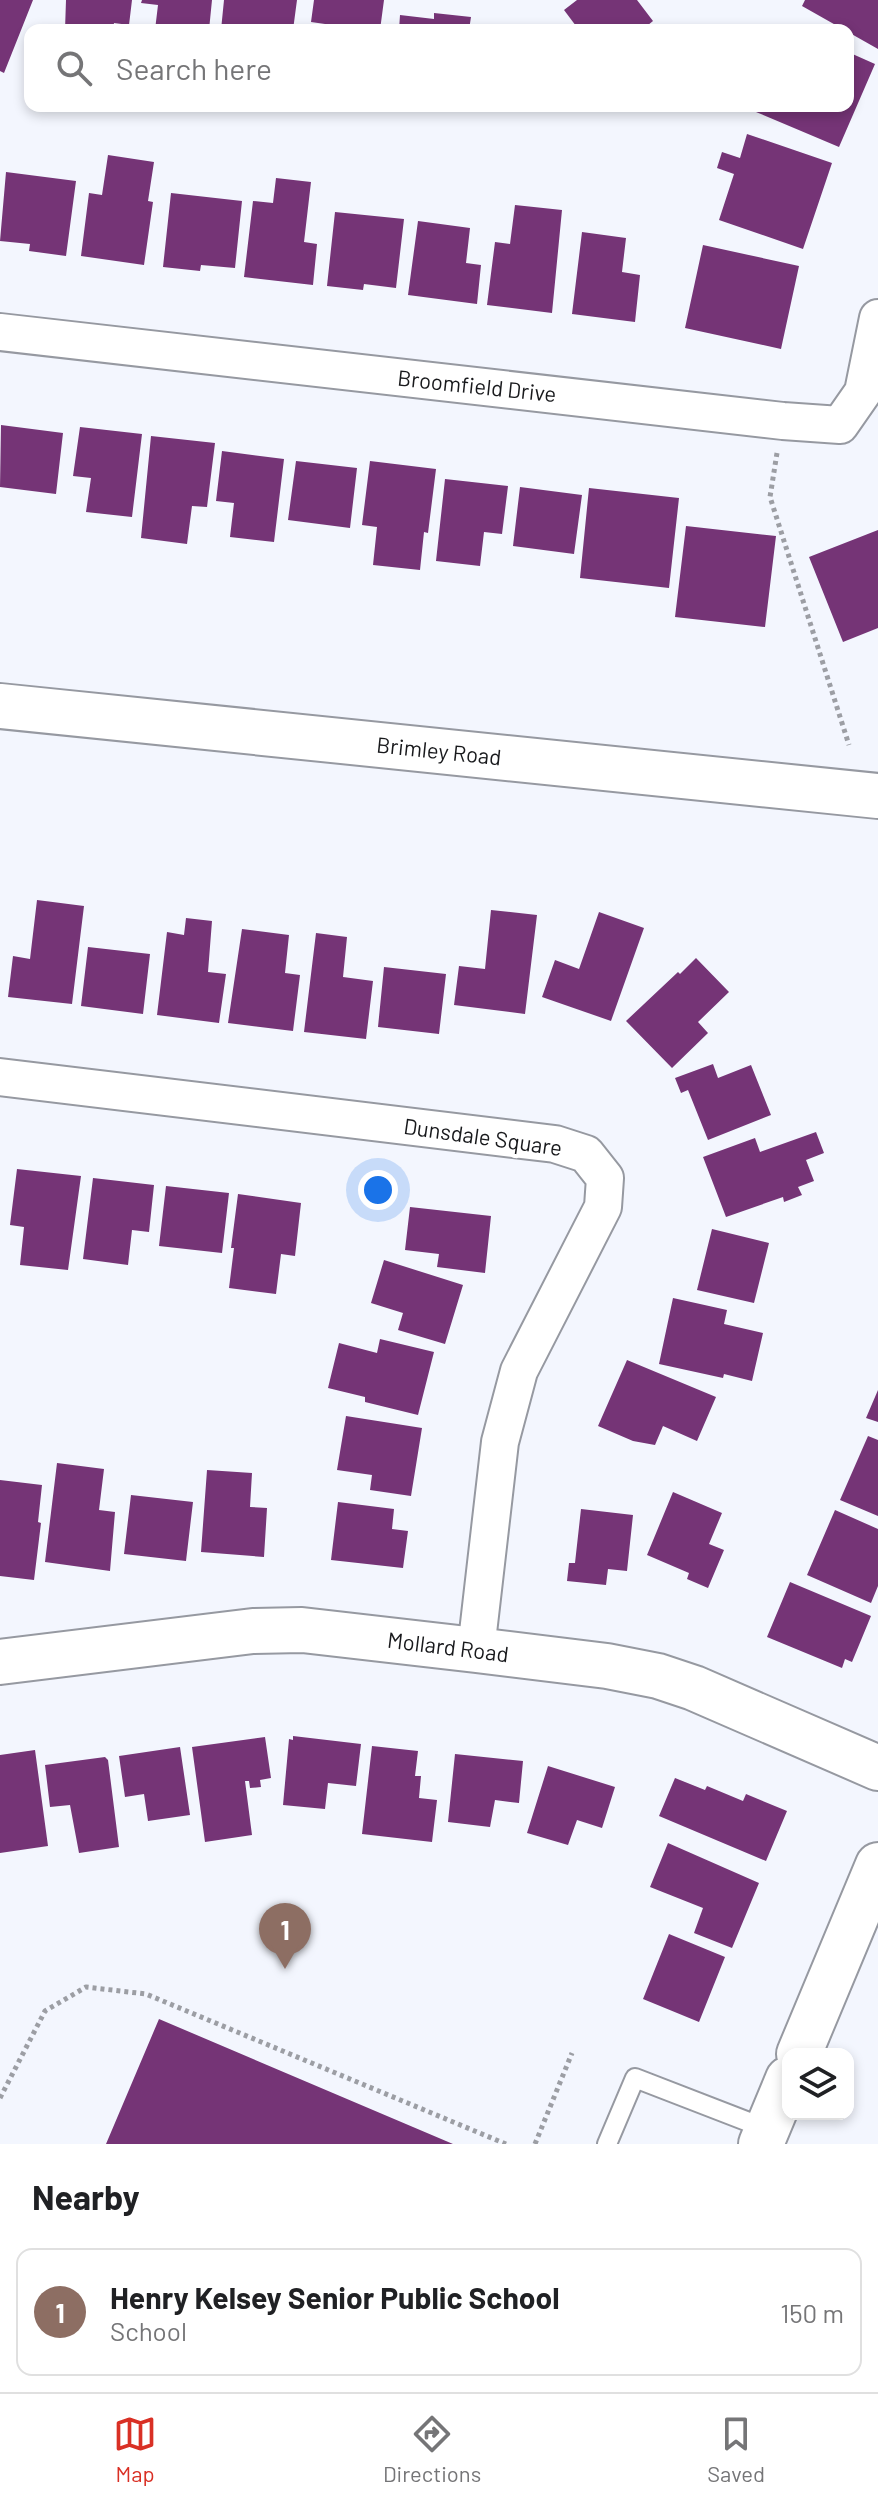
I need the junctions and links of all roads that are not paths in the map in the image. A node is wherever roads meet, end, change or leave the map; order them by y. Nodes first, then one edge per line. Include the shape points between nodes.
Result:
1 (878, 318) edge
2 (0, 332) edge
3 (0, 706) edge
4 (878, 796) edge
5 (0, 1077) edge
6 (476, 1650) junction
7 (0, 1662) edge
8 (878, 1768) edge
9 (878, 1865) edge
10 (802, 2048) edge
11 (782, 2094) edge
12 (764, 2137) edge
13 (607, 2144) edge

1 - 2 street, Broomfield Drive via 863,392 840,425
3 - 4 street, Brimley Road
5 - 6 street, Dunsdale Square via 555,1144 586,1154 605,1178 603,1207 519,1371 500,1442
6 - 7 street, Mollard Road via 302,1630 253,1631
6 - 8 street, Mollard Road via 658,1676
9 - 10 street
11 - 12 street
12 - 13 lane via 635,2078

